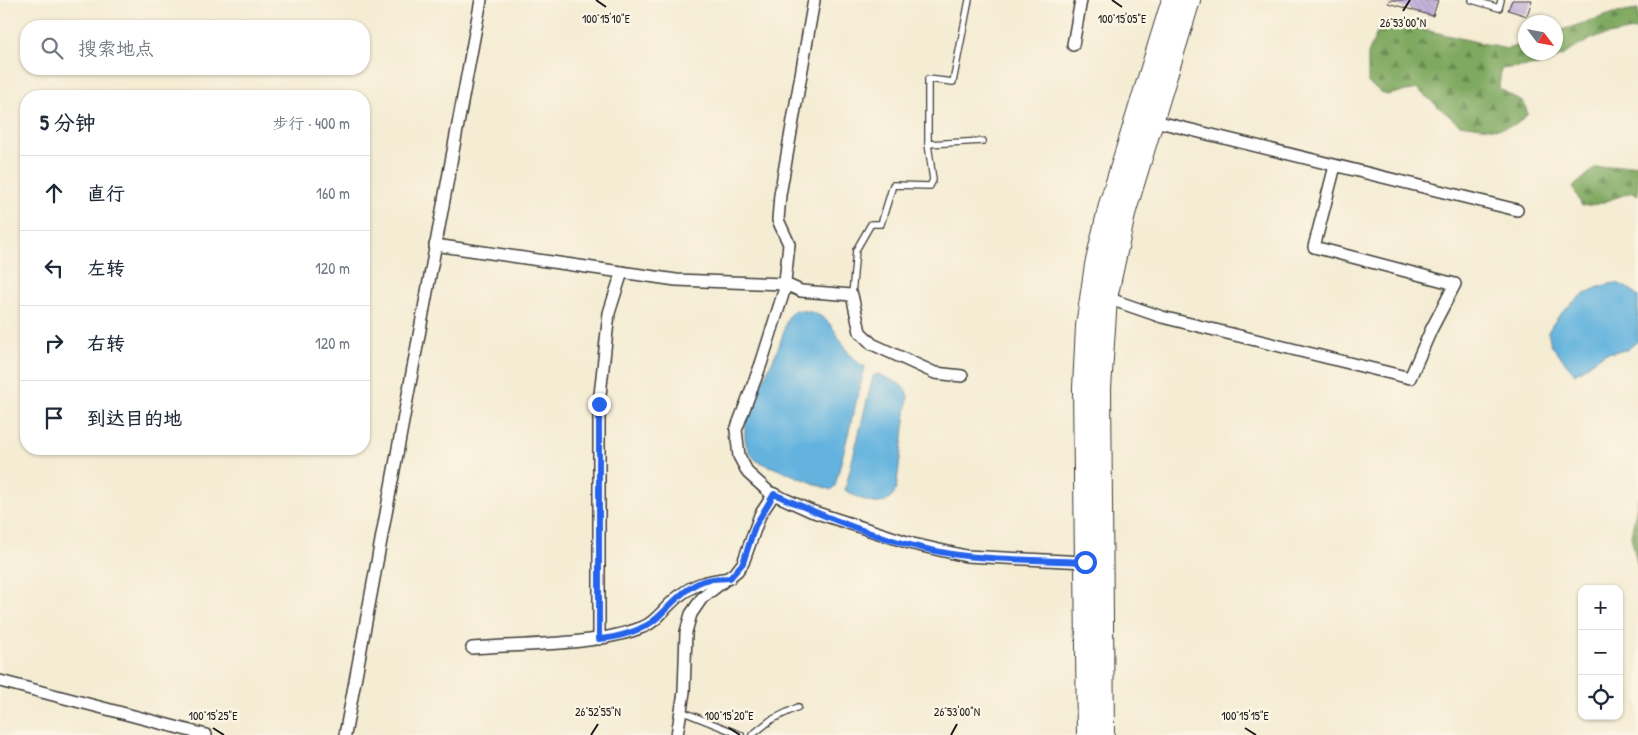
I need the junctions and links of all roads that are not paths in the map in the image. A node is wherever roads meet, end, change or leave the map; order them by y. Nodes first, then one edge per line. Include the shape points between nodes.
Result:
1 (481, 0) edge
2 (814, 0) edge
3 (969, 0) edge
4 (1081, 0) edge
5 (1172, 0) edge
6 (1190, 0) edge
7 (1472, 0) edge
8 (1501, 0) edge
9 (1073, 45) dead end
10 (1155, 121) junction
11 (983, 141) dead end
12 (928, 144) junction
13 (1335, 166) junction
14 (1517, 210) dead end
15 (435, 244) junction
16 (622, 272) junction
17 (785, 284) junction
18 (852, 295) junction
19 (1108, 298) junction
20 (962, 376) dead end
21 (774, 494) junction
22 (1085, 562) junction
23 (730, 578) junction
24 (599, 639) junction
25 (472, 648) dead end
26 (0, 681) edge
27 (798, 707) dead end
28 (681, 711) junction
29 (206, 735) edge
30 (345, 735) edge
31 (677, 735) edge
32 (741, 735) edge
33 (752, 735) edge
34 (1087, 735) edge
35 (1104, 735) edge

1 - 15 street
2 - 17 street via 780,195 778,220 789,244
3 - 12 lane via 953,82 928,79
4 - 9 street
5 - 22 highway via 1109,205 1090,295 1083,388
6 - 10 highway
7 - 8 lane via 1499,8
10 - 13 street
10 - 19 highway via 1126,210
11 - 12 lane
12 - 18 lane via 933,180 930,186 893,186 881,224 871,224 856,250
13 - 14 street
13 - 19 street via 1314,247 1455,284 1410,378 1171,319
15 - 16 street
15 - 30 street
16 - 17 street via 676,280
16 - 24 street via 608,313 599,404
17 - 18 street via 801,291
17 - 21 street via 761,364 738,422 736,438 739,456 748,473
18 - 20 street via 860,332 872,344 935,373
19 - 35 highway via 1101,388
21 - 22 street via 844,524 966,556
21 - 23 street via 758,521 743,563
22 - 34 highway
23 - 24 street via 694,585 650,624
23 - 28 street via 702,598 687,623
24 - 25 street
26 - 29 street
27 - 33 lane via 771,720
28 - 31 street
28 - 32 lane

